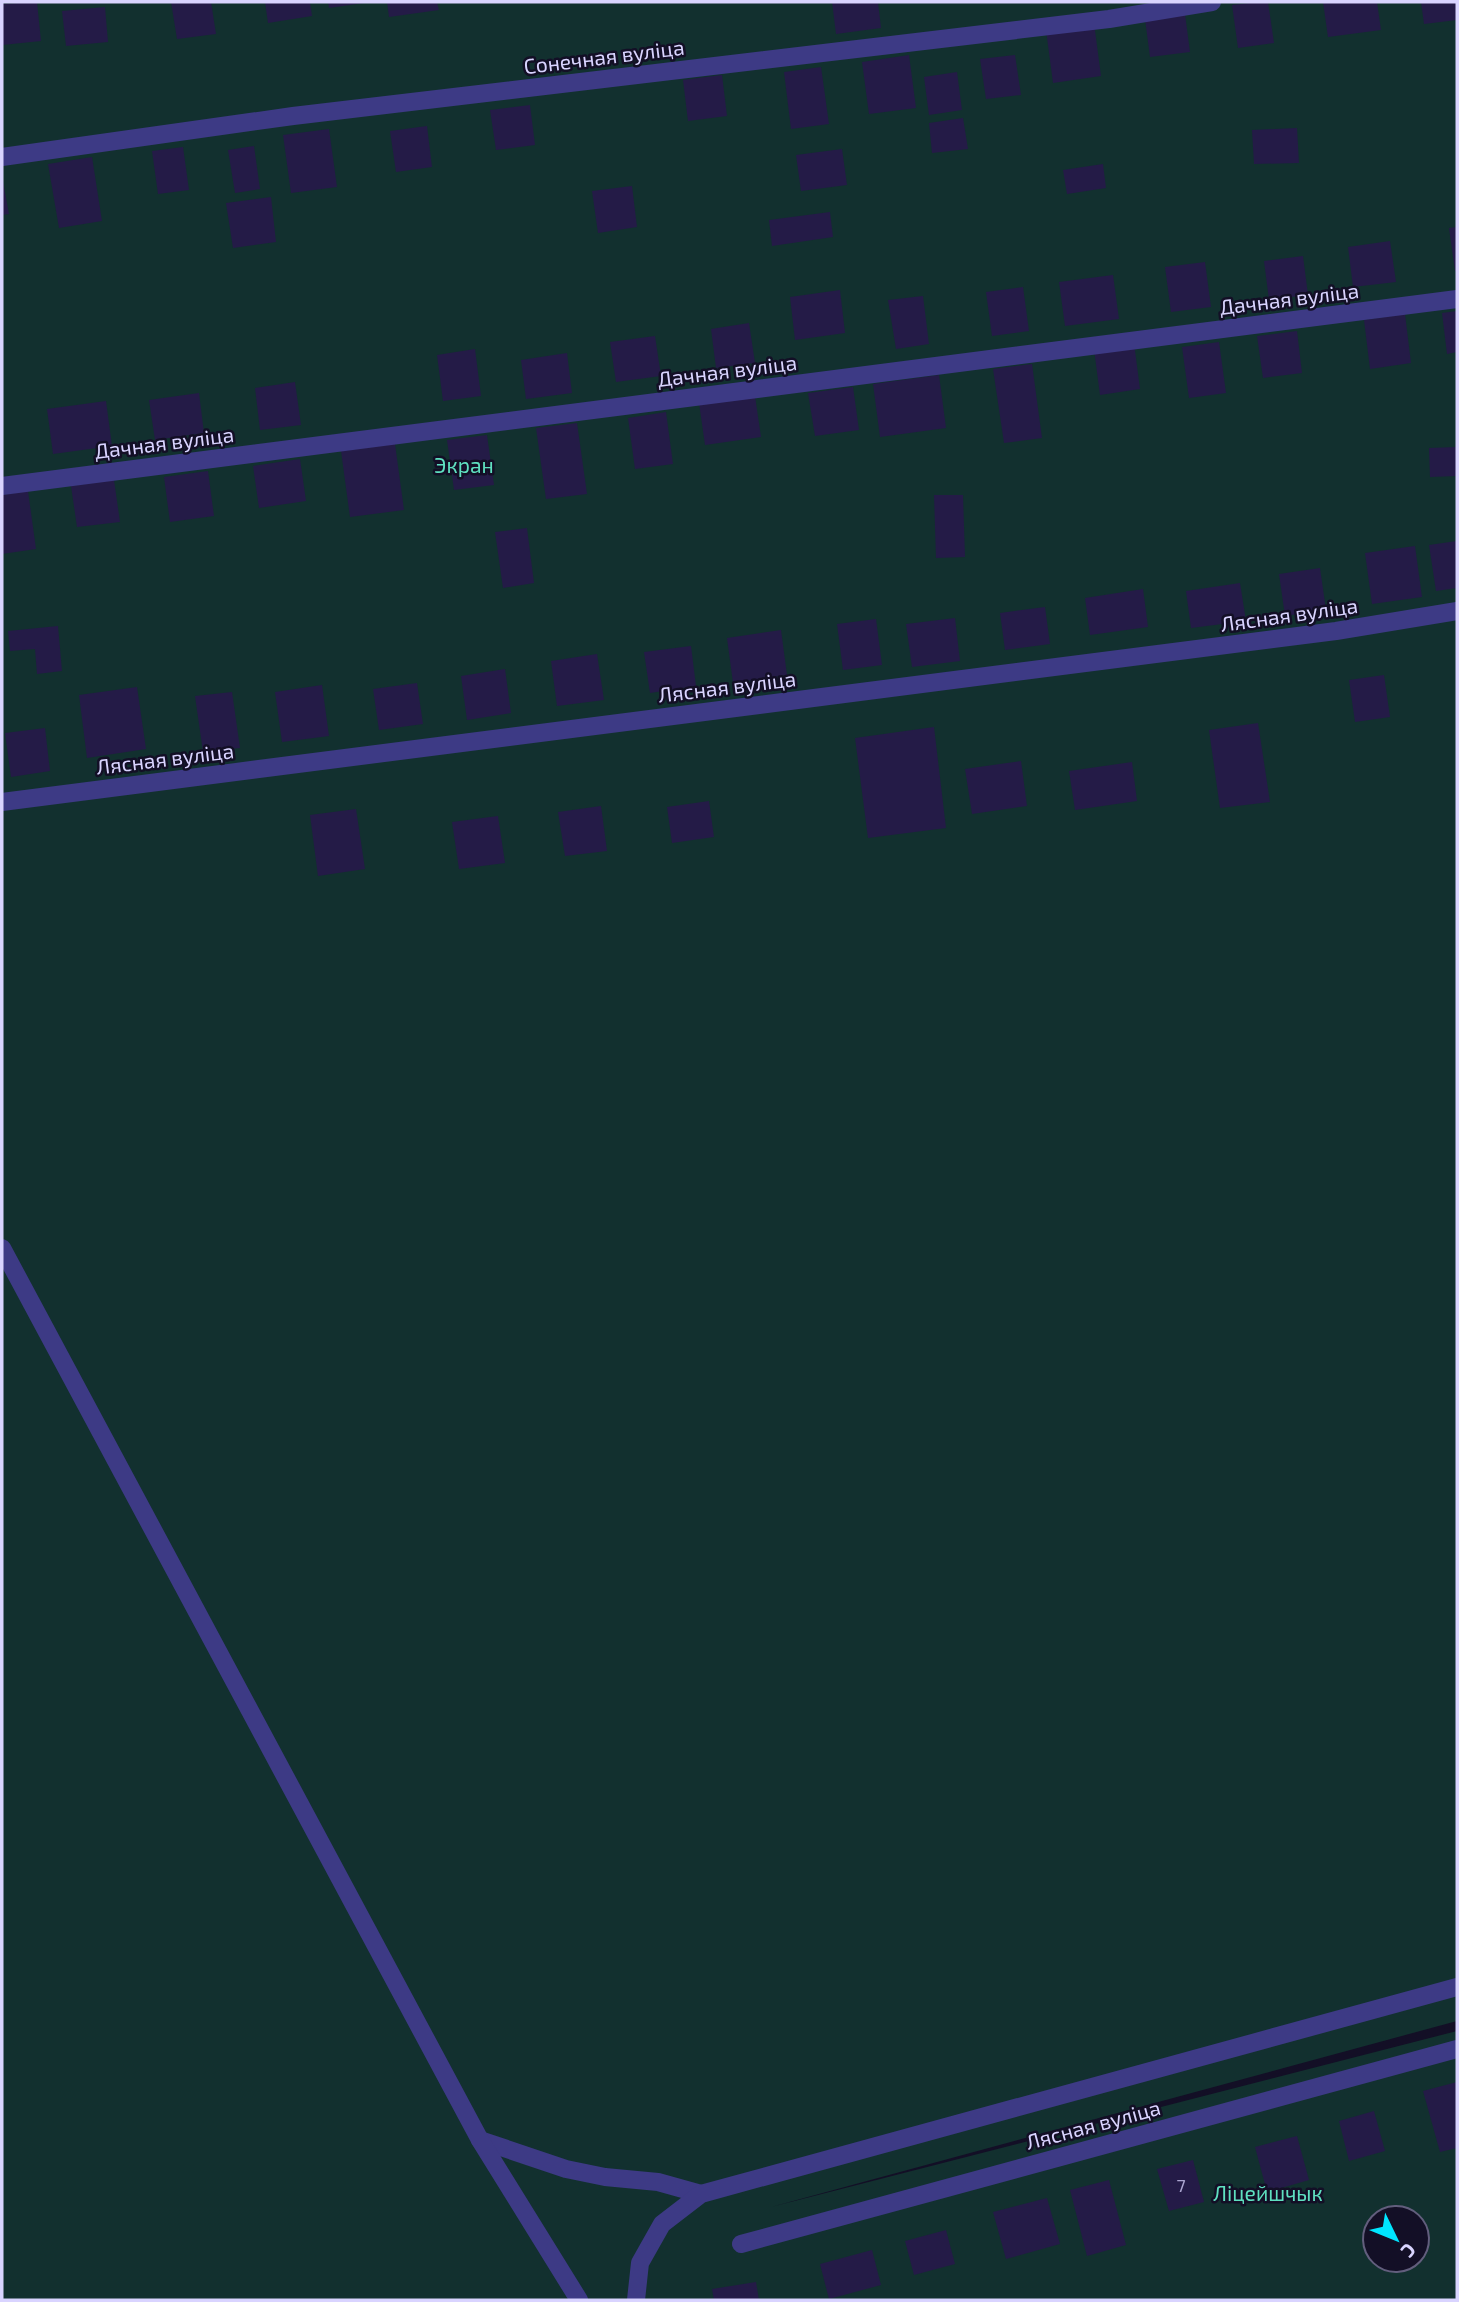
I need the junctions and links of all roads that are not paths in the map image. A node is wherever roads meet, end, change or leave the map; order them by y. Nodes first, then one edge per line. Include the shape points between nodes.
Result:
1 (1212, 2) edge
2 (2, 157) edge
3 (1457, 299) edge
4 (2, 486) edge
5 (1457, 611) edge
6 (2, 802) edge
7 (2, 1248) edge
8 (1457, 1987) edge
9 (1457, 2049) edge
10 (481, 2140) junction
11 (701, 2194) junction
12 (741, 2244) dead end
13 (579, 2300) edge
14 (636, 2300) edge

1 - 2 street, Сонечная вуліца via 1109,19 293,116
3 - 4 street, Дачная вуліца
5 - 6 street, Лясная вуліца via 1336,631
7 - 10 street
8 - 11 street
9 - 12 street, Лясная вуліца
10 - 11 street via 566,2169 658,2182
10 - 13 street
11 - 14 street via 662,2224 640,2263

